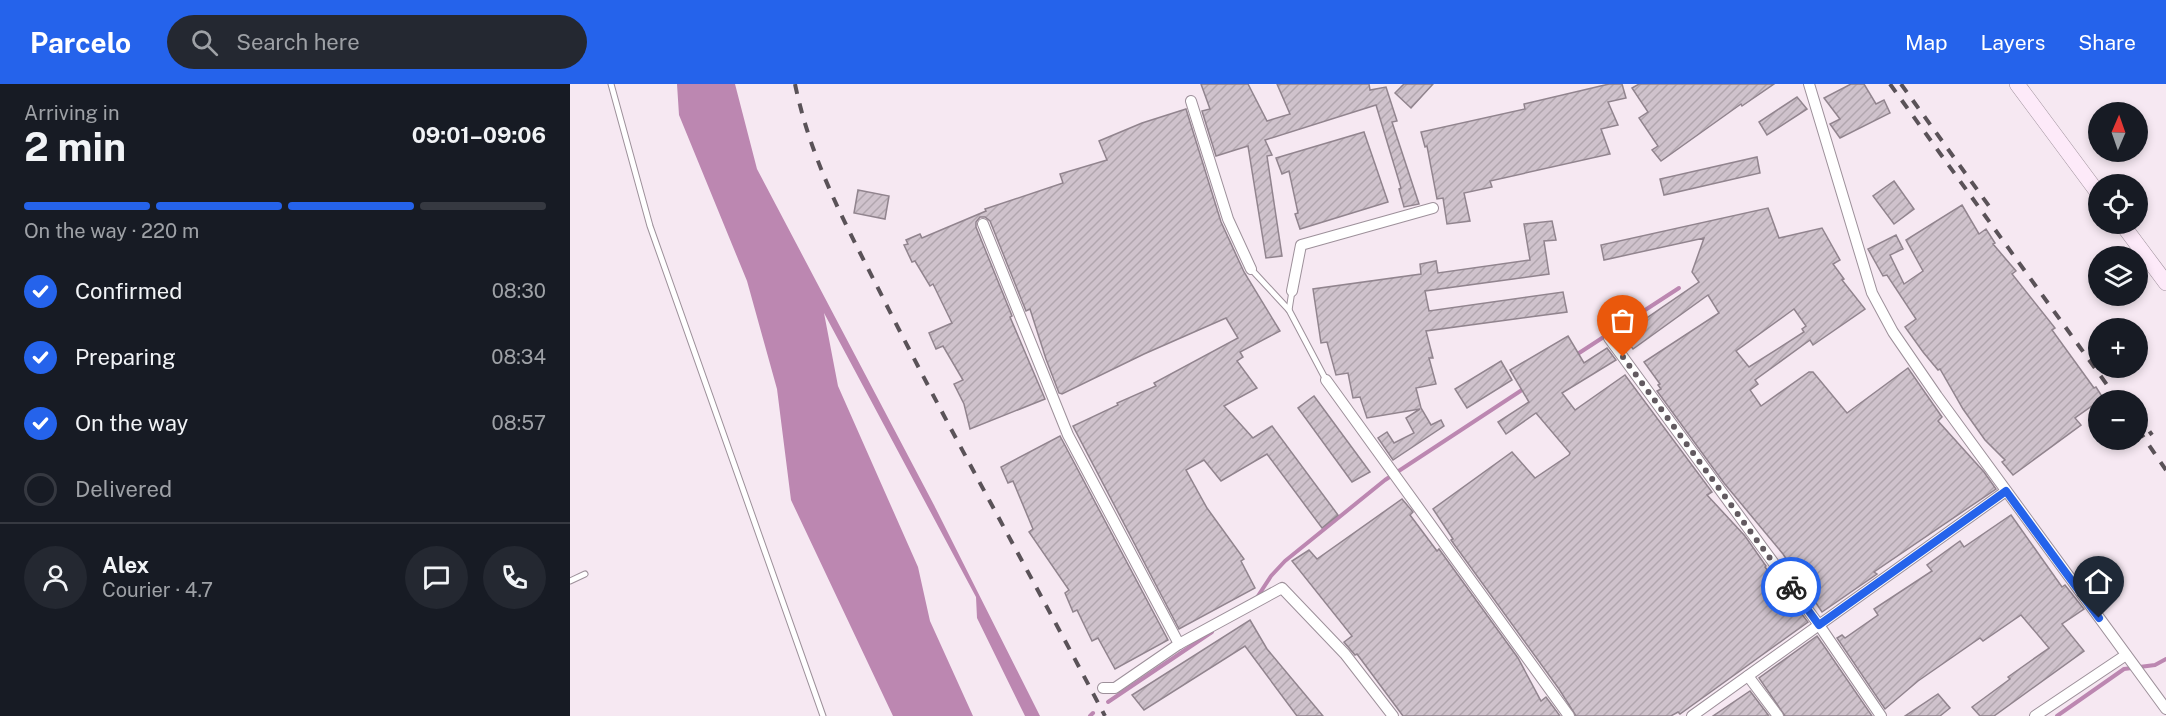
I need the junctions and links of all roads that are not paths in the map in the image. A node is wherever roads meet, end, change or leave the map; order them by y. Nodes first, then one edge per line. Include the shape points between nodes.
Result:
1 (611, 84) edge
2 (1809, 84) edge
3 (2017, 84) edge
4 (1191, 101) dead end
5 (2088, 180) edge
6 (1433, 208) dead end
7 (983, 224) dead end
8 (2129, 234) edge
9 (1251, 269) joint
10 (2166, 283) edge
11 (1292, 291) joint
12 (1289, 310) junction
13 (1609, 338) dead end
14 (1326, 380) joint
15 (2006, 491) junction
16 (585, 574) dead end
17 (570, 581) edge
18 (1819, 625) junction
19 (1179, 644) junction
20 (2126, 655) junction
21 (1748, 676) junction
22 (1103, 688) dead end
23 (2166, 709) edge
24 (823, 716) edge
25 (1393, 716) edge
26 (1569, 716) edge
27 (1692, 716) edge
28 (1778, 716) edge
29 (1881, 716) edge
30 (2035, 716) edge

1 - 24 lane via 650,226
2 - 15 street via 1872,293 1930,387
3 - 5 main road
4 - 9 street via 1228,219
6 - 11 street via 1300,244
7 - 19 street via 1068,435
8 - 10 main road
9 - 12 lane
11 - 12 lane
12 - 14 lane
13 - 18 street
14 - 26 street
15 - 18 street
15 - 20 street
16 - 17 lane
18 - 21 street
18 - 29 street
19 - 22 street via 1115,688
19 - 25 street via 1282,588 1345,654
20 - 23 street
20 - 30 street
21 - 27 street
21 - 28 street

